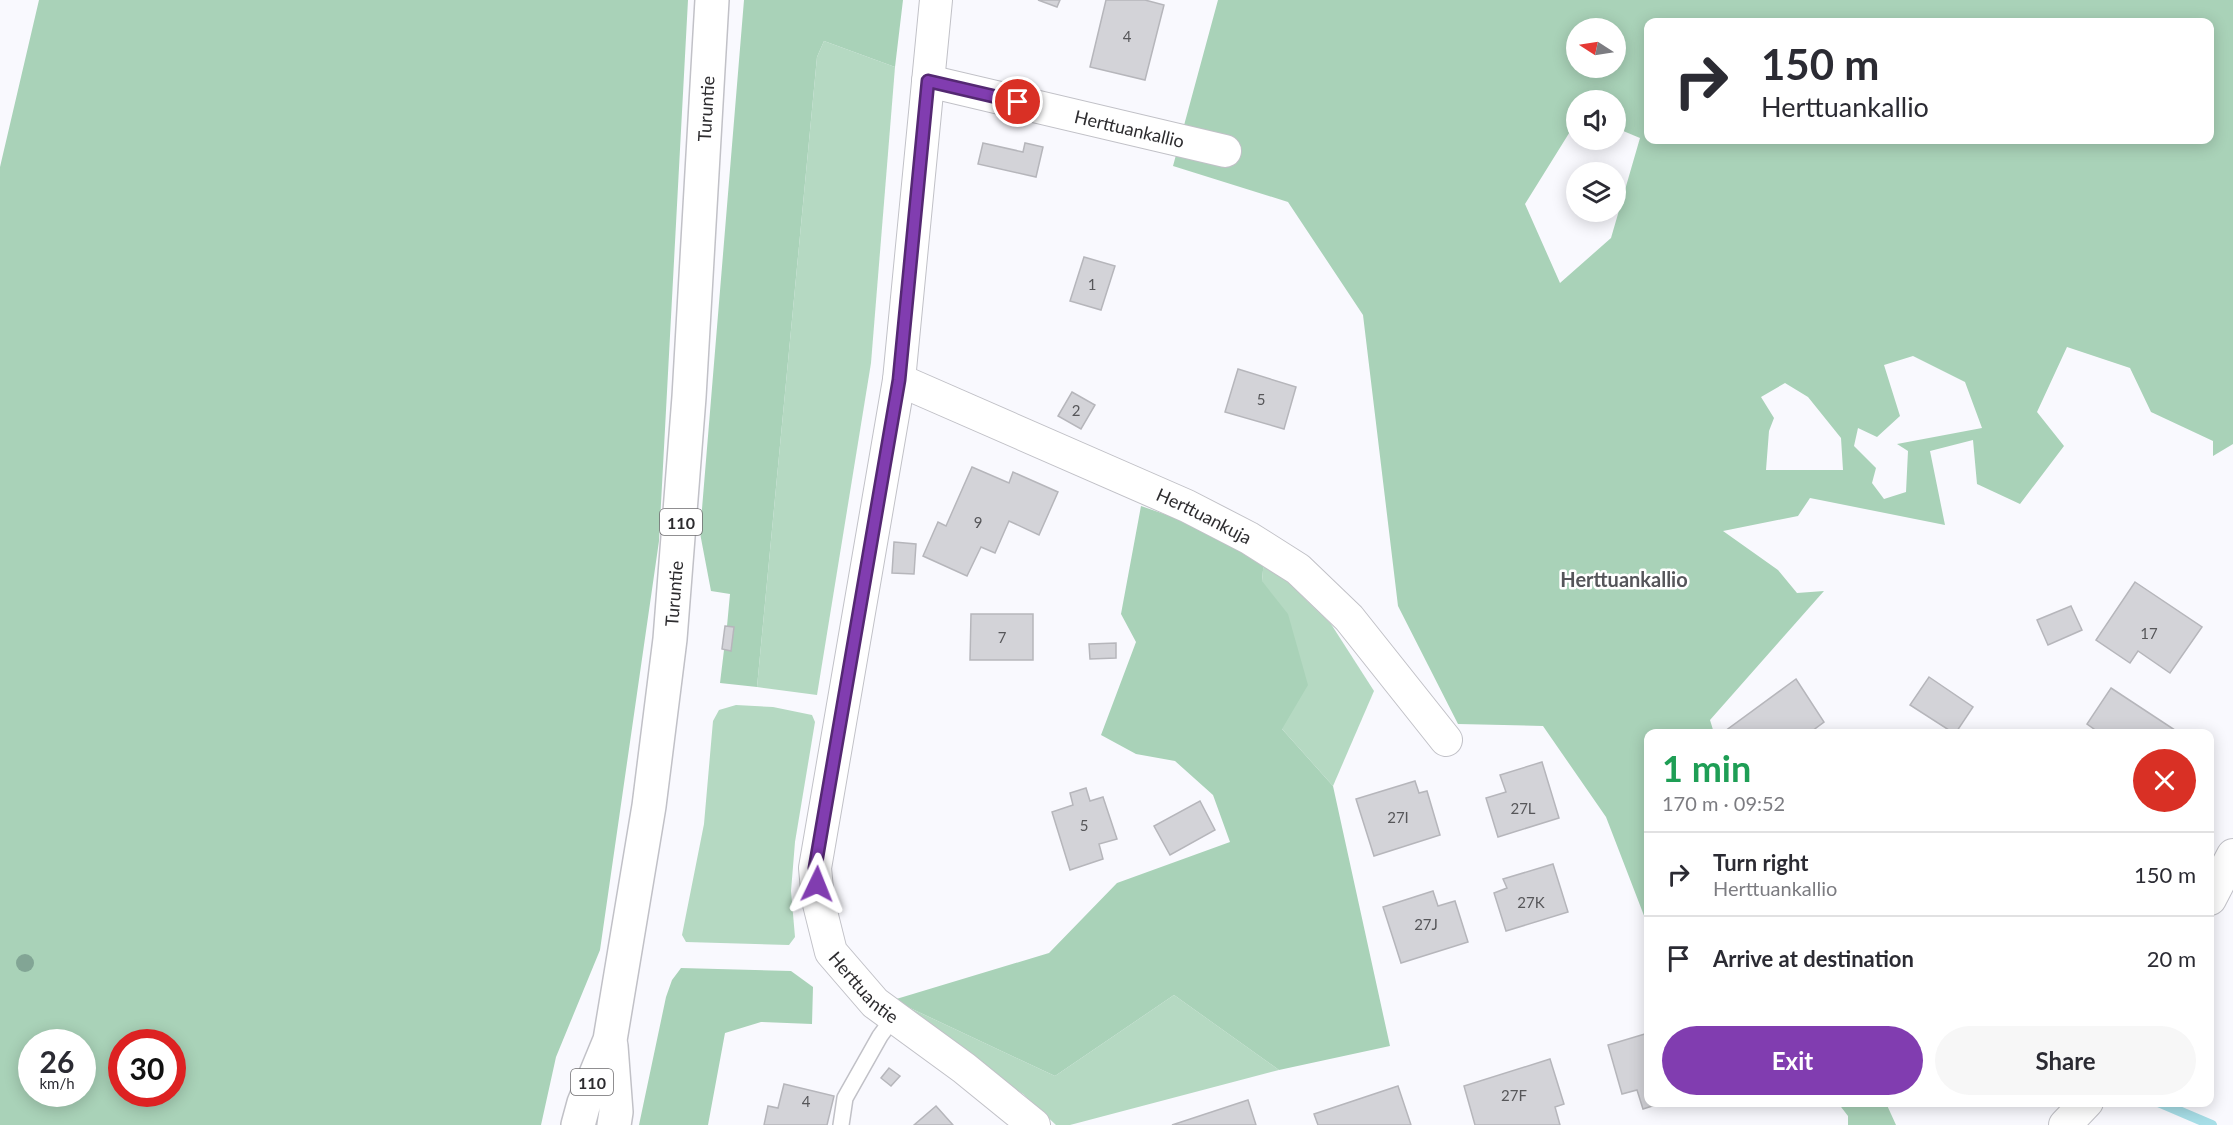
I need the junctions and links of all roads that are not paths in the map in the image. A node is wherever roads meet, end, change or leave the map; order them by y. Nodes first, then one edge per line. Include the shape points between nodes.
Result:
1 (712, 0) edge
2 (936, 0) edge
3 (928, 81) junction
4 (1226, 151) dead end
5 (899, 380) junction
6 (1446, 740) dead end
7 (2233, 855) edge
8 (2214, 891) edge
9 (894, 1017) junction
10 (610, 1040) junction
11 (2082, 1107) edge
12 (578, 1125) edge
13 (614, 1125) edge
14 (842, 1125) edge
15 (1034, 1125) edge
16 (2065, 1125) edge

1 - 10 main road, Turuntie / 110 via 670,639 649,806
2 - 3 street, Herttuantie
3 - 4 street, Herttuankallio
3 - 5 street, Herttuantie
5 - 6 street, Herttuankuja via 1187,506 1298,569 1349,618
5 - 9 street, Herttuantie via 815,868 818,900 831,952 875,1003
7 - 8 street
9 - 14 lane via 845,1098
9 - 15 street, Herttuantie
10 - 12 main road, Turuntie / 110
10 - 13 main road, Turuntie / 110
11 - 16 street

